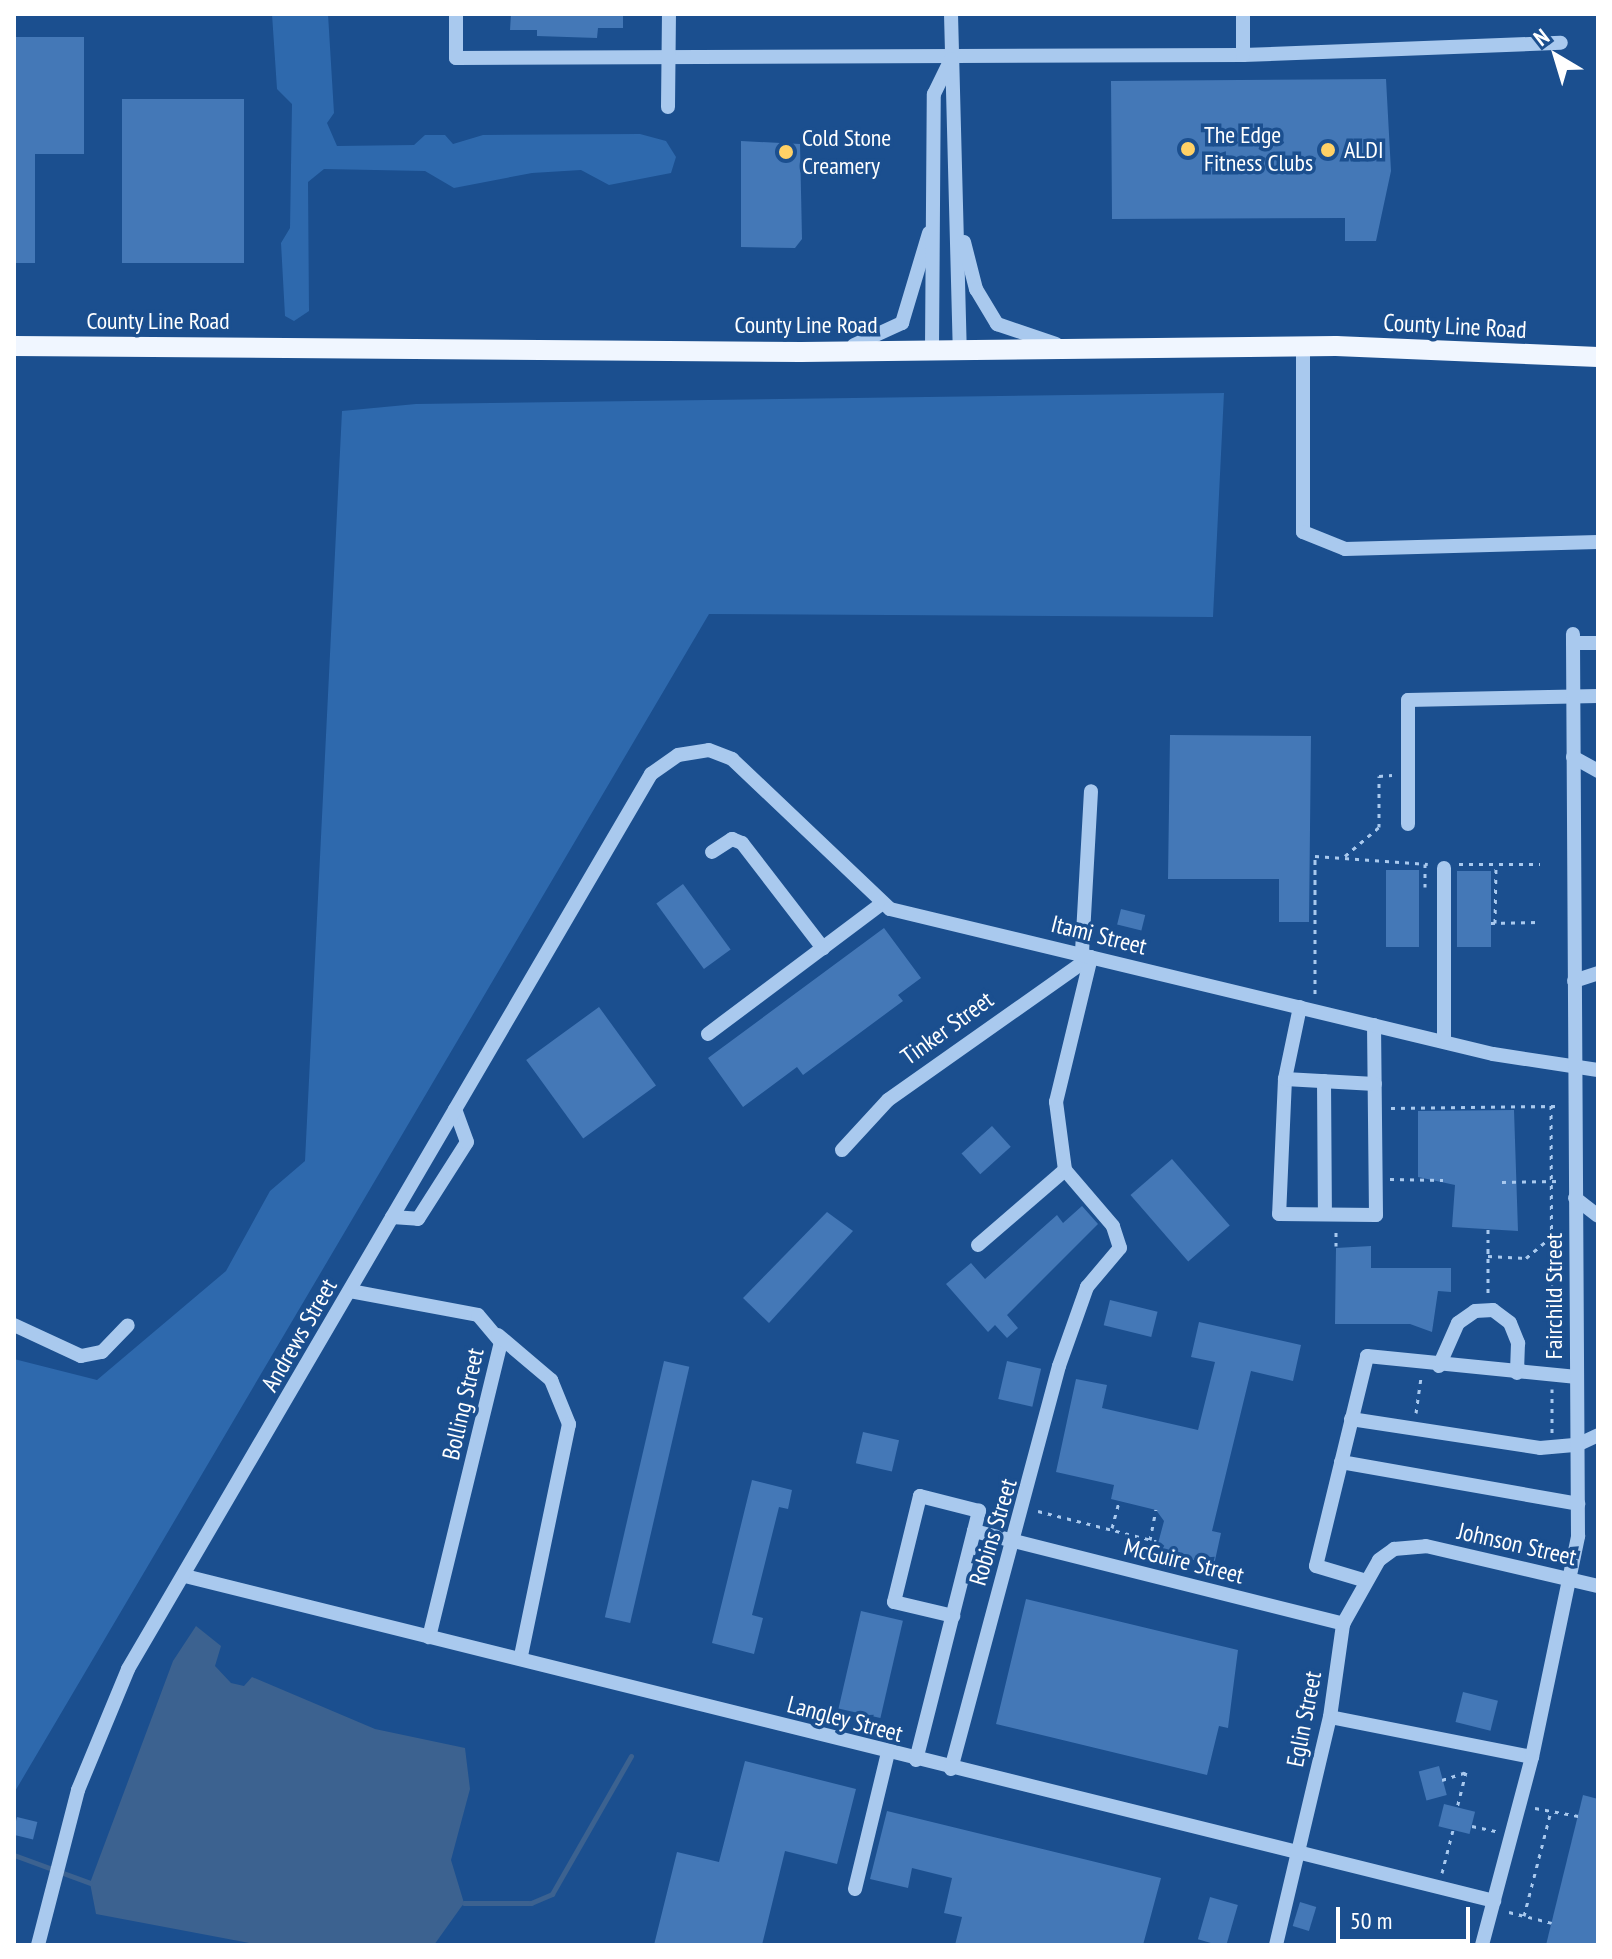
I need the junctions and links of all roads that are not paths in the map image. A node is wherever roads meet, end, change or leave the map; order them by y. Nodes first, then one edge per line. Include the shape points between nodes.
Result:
1 (456, 14) edge
2 (669, 14) edge
3 (951, 14) edge
4 (1243, 14) edge
5 (1561, 43) dead end
6 (1243, 55) junction
7 (669, 59) junction
8 (951, 59) junction
9 (668, 107) dead end
10 (934, 217) junction
11 (959, 220) junction
12 (14, 346) edge
13 (1303, 347) junction
14 (932, 349) junction
15 (1075, 349) junction
16 (960, 350) junction
17 (801, 352) junction
18 (1598, 357) edge
19 (1598, 542) edge
20 (1598, 643) edge
21 (1598, 696) edge
22 (1573, 697) junction
23 (1573, 757) junction
24 (1598, 771) edge
25 (1091, 791) dead end
26 (1408, 824) dead end
27 (712, 852) dead end
28 (1445, 865) road end
29 (881, 904) junction
30 (823, 948) junction
31 (1086, 955) junction
32 (1598, 973) edge
33 (1574, 981) junction
34 (1308, 1009) junction
35 (1374, 1025) junction
36 (708, 1034) dead end
37 (1444, 1041) junction
38 (1574, 1070) junction
39 (1598, 1070) edge
40 (1285, 1079) junction
41 (1324, 1081) junction
42 (1375, 1084) junction
43 (455, 1109) junction
44 (842, 1150) dead end
45 (1065, 1170) junction
46 (1587, 1200) edge
47 (1325, 1214) junction
48 (1598, 1216) edge
49 (392, 1217) junction
50 (978, 1245) dead end
51 (350, 1291) junction
52 (14, 1325) edge
53 (128, 1325) dead end
54 (498, 1334) junction
55 (1439, 1366) junction
56 (1517, 1373) junction
57 (1577, 1377) junction
58 (1351, 1419) junction
59 (1598, 1435) edge
60 (1577, 1445) junction
61 (1341, 1462) junction
62 (1578, 1504) junction
63 (974, 1531) junction
64 (1013, 1540) junction
65 (1426, 1546) joint
66 (185, 1576) junction
67 (1363, 1580) junction
68 (1574, 1581) junction
69 (1598, 1586) edge
70 (953, 1616) junction
71 (1343, 1624) junction
72 (429, 1637) junction
73 (521, 1656) junction
74 (1330, 1717) junction
75 (888, 1753) junction
76 (1532, 1757) junction
77 (916, 1760) junction
78 (951, 1769) junction
79 (1297, 1850) junction
80 (855, 1889) dead end
81 (1494, 1904) junction
82 (36, 1944) edge
83 (1276, 1945) edge
84 (1482, 1945) edge

1 - 7 street via 456,58
2 - 7 street
3 - 8 street
4 - 6 street
5 - 6 street
6 - 8 street
7 - 8 street
7 - 9 street
8 - 10 street via 934,94
8 - 11 street
10 - 14 street
10 - 17 street via 902,323 866,344
11 - 15 street via 976,289 997,324
11 - 16 street
12 - 17 main road, County Line Road
13 - 15 main road, County Line Road
13 - 18 main road, County Line Road
13 - 19 street via 1303,532 1345,549
14 - 16 main road, County Line Road
14 - 17 main road, County Line Road
15 - 16 main road, County Line Road
20 - 22 street, Fairchild Street via 1573,638
21 - 22 street
22 - 23 street, Fairchild Street
22 - 26 street via 1408,700
23 - 24 street
23 - 33 street, Fairchild Street
25 - 31 street
27 - 30 street via 732,839 742,843
28 - 37 street
29 - 30 street
29 - 31 street, Itami Street
29 - 43 street, Andrews Street via 732,759 688,751 651,774
30 - 36 street
31 - 34 street, Itami Street
31 - 44 street, Tinker Street via 888,1100
31 - 45 street via 1056,1102
32 - 33 street
33 - 38 street, Fairchild Street
34 - 35 street, Itami Street
34 - 40 street
35 - 37 street, Itami Street
35 - 42 street
37 - 38 street, Itami Street
38 - 39 street, Itami Street
38 - 46 street, Fairchild Street via 1575,1180
40 - 41 street
40 - 47 street via 1279,1214
41 - 42 street
41 - 47 street
42 - 47 street via 1376,1215
43 - 49 street, Andrews Street
43 - 49 street via 467,1142 418,1219
45 - 50 street
45 - 64 street, Robins Street via 1113,1226 1120,1248 1087,1287
46 - 48 street
46 - 57 street, Fairchild Street
49 - 51 street, Andrews Street
51 - 54 street, Bolling Street via 478,1315
51 - 66 street, Andrews Street
52 - 53 street via 81,1356 102,1352
54 - 72 street, Bolling Street via 500,1352
54 - 73 street via 551,1380 569,1424
55 - 56 street
55 - 56 street via 1458,1323 1475,1311 1493,1310 1510,1323 1518,1343
55 - 58 street via 1367,1356
56 - 57 street
57 - 60 street, Fairchild Street
58 - 60 street via 1552,1447
58 - 61 street
59 - 60 street
60 - 62 street, Fairchild Street
61 - 62 street
61 - 67 street via 1316,1566
62 - 68 street, Fairchild Street
63 - 64 street, McGuire Street
63 - 70 street
63 - 70 street via 979,1511 920,1496 894,1602
64 - 71 street, McGuire Street
64 - 78 street, Robins Street
65 - 67 street, Eglin Street via 1394,1549
65 - 68 street, Johnson Street
66 - 72 street, Langley Street
66 - 82 street, Andrews Street via 99,1732
67 - 71 street, Eglin Street
68 - 69 street, Johnson Street
68 - 76 street, Fairchild Street
70 - 77 street
71 - 74 street, Eglin Street
72 - 73 street, Langley Street
73 - 75 street, Langley Street
74 - 76 street
74 - 79 street, Eglin Street
75 - 77 street, Langley Street
75 - 80 street
76 - 81 street, Fairchild Street
77 - 78 street, Langley Street
78 - 79 street, Langley Street
79 - 81 street, Langley Street
79 - 83 street, Eglin Street
81 - 84 street, Fairchild Street

